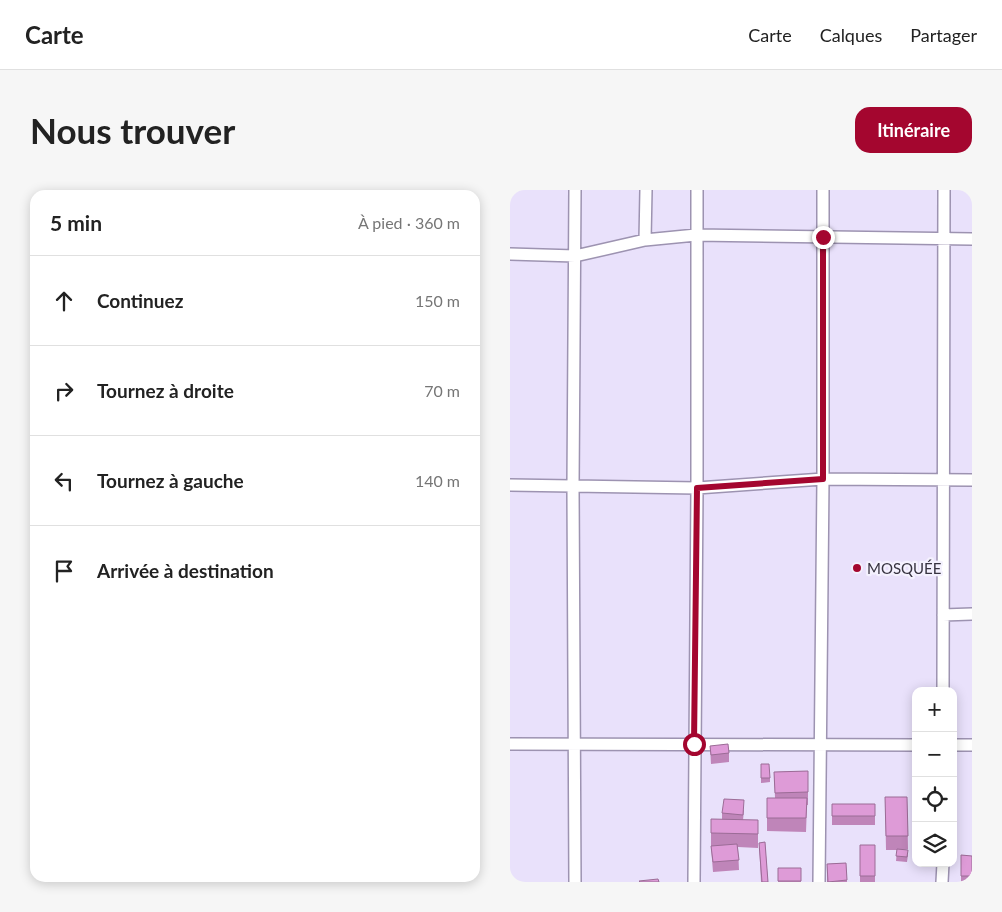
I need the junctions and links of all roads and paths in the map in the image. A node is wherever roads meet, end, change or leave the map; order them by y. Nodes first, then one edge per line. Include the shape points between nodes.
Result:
1 (575, 190) edge
2 (646, 190) edge
3 (696, 190) edge
4 (823, 190) edge
5 (944, 190) edge
6 (696, 235) junction
7 (823, 237) junction
8 (944, 239) junction
9 (972, 239) edge
10 (645, 240) junction
11 (510, 254) edge
12 (575, 256) junction
13 (823, 479) junction
14 (944, 480) junction
15 (972, 480) edge
16 (510, 485) edge
17 (573, 487) junction
18 (697, 488) junction
19 (972, 614) edge
20 (943, 615) junction
21 (943, 687) edge
22 (510, 744) edge
23 (575, 744) junction
24 (694, 744) junction
25 (820, 745) junction
26 (912, 745) edge
27 (957, 745) edge
28 (972, 745) edge
29 (942, 867) edge
30 (575, 882) edge
31 (694, 882) edge
32 (819, 882) edge
33 (942, 882) edge

1 - 12 street
2 - 10 street
3 - 6 street
4 - 7 street
5 - 8 street
6 - 7 street
6 - 10 street
6 - 18 street
7 - 8 street
7 - 13 street
8 - 9 street
8 - 14 street
10 - 12 street
11 - 12 street
12 - 17 street
13 - 14 street
13 - 18 street
13 - 25 street
14 - 15 street
14 - 20 street
16 - 17 street
17 - 18 street
17 - 23 street
18 - 24 street
19 - 20 street
20 - 21 street
22 - 23 street
23 - 24 street
23 - 30 street
24 - 25 street
24 - 31 street
25 - 26 street
25 - 32 street
27 - 28 street
29 - 33 street

